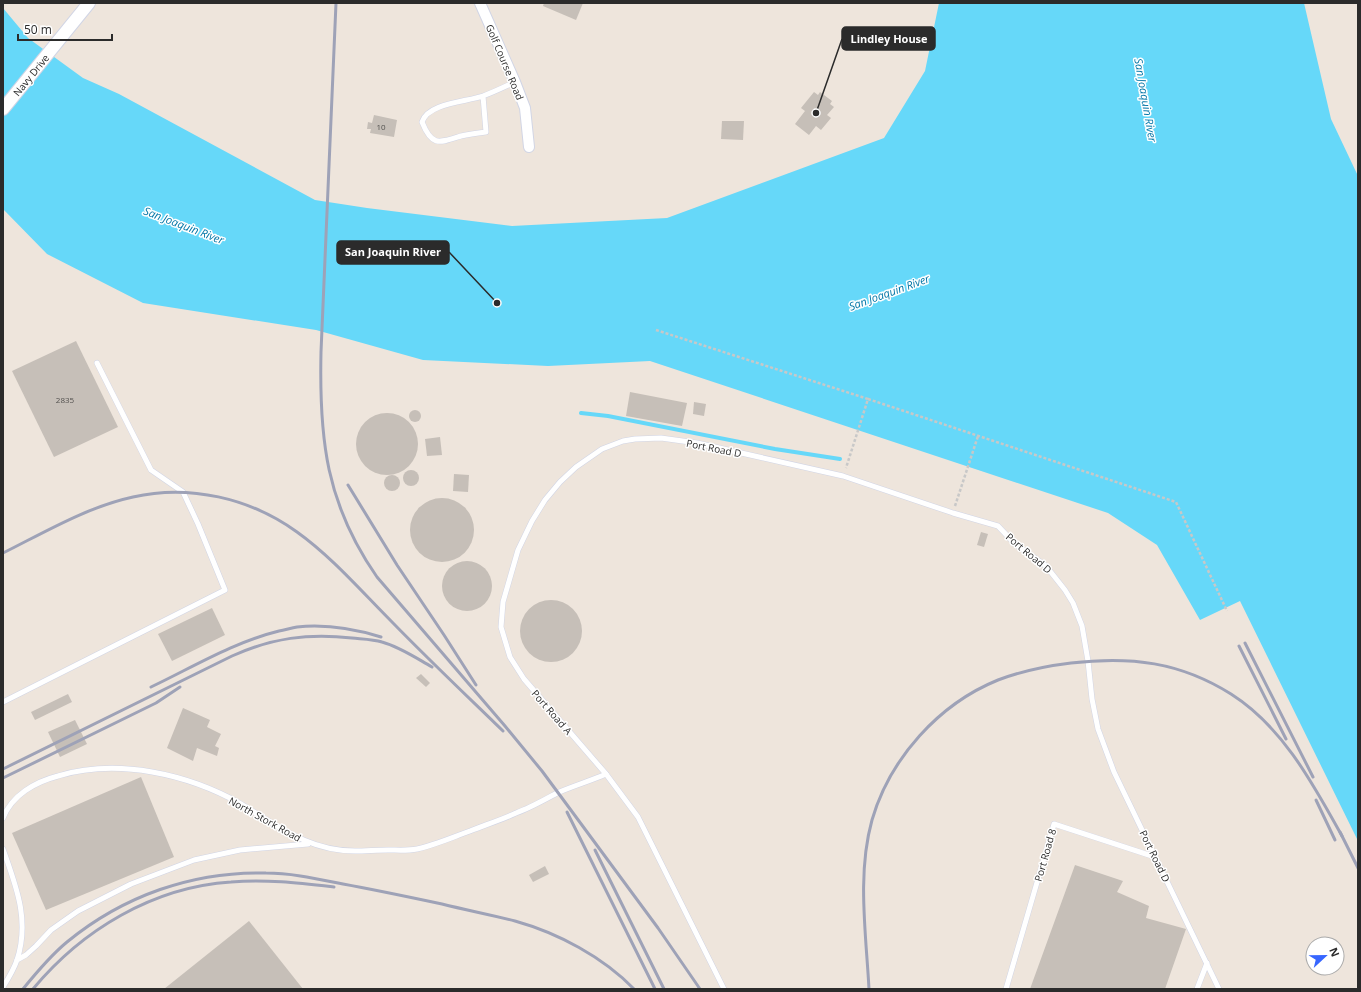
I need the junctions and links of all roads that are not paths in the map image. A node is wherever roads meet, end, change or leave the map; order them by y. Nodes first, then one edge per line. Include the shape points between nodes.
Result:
1 (90, 3) edge
2 (480, 3) edge
3 (515, 82) junction
4 (483, 96) junction
5 (3, 109) edge
6 (529, 147) dead end
7 (97, 363) dead end
8 (615, 444) joint
9 (3, 702) edge
10 (606, 774) junction
11 (3, 818) edge
12 (312, 843) junction
13 (3, 848) edge
14 (1155, 857) junction
15 (17, 960) junction
16 (1207, 963) junction
17 (3, 987) edge
18 (724, 989) edge
19 (1006, 989) edge
20 (1197, 989) edge
21 (1220, 989) edge

1 - 5 street, Navy Drive
2 - 3 street, Golf Course Road
3 - 4 lane
3 - 6 street, Golf Course Road via 525,108
4 - 4 lane via 435,108 423,118 425,130 435,141 440,142 486,132
7 - 9 lane via 151,470 183,492 225,590
8 - 10 lane, Port Road A via 602,449 576,467 545,500 518,550 501,615 506,646 516,668
8 - 14 lane, Port Road D via 648,438 697,443 843,476 998,526 1015,544 1046,566 1073,603 1084,637 1098,729 1114,772
10 - 12 lane, North Stork Road via 518,813 417,849 353,851
10 - 18 lane, Port Road A via 638,817
11 - 12 lane, North Stork Road via 18,796 50,778 93,768 120,768 171,777 218,793 281,829
12 - 15 lane via 240,850 194,860 138,881 78,911 51,930 26,955
13 - 15 lane via 22,906 23,923
14 - 16 lane, Port Road D
14 - 19 lane, Port Road 8 via 1054,824
15 - 17 lane
16 - 20 lane
16 - 21 lane, Port Road D

